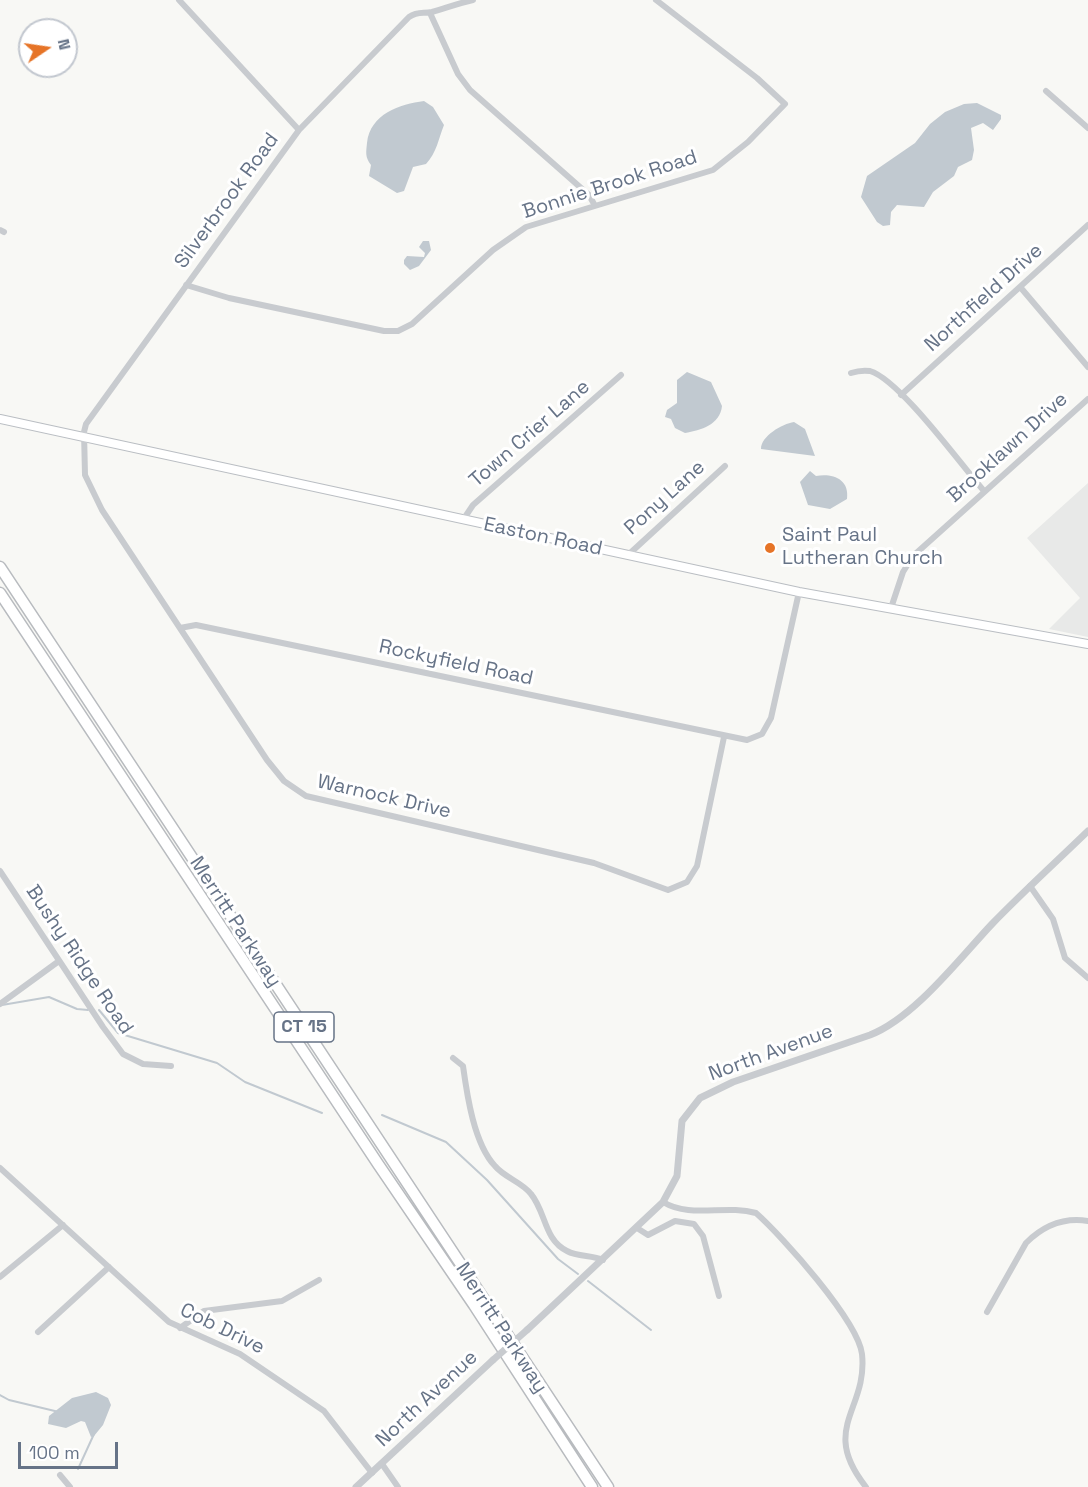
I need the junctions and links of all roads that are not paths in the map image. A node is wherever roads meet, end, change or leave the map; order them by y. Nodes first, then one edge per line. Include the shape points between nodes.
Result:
1 (179, 0) edge
2 (473, 0) edge
3 (656, 0) edge
4 (430, 13) junction
5 (1046, 91) dead end
6 (1088, 128) edge
7 (299, 130) junction
8 (594, 204) junction
9 (1088, 225) edge
10 (186, 285) junction
11 (1021, 288) junction
12 (1088, 367) edge
13 (851, 373) dead end
14 (619, 376) dead end
15 (902, 395) junction
16 (1088, 399) edge
17 (0, 419) edge
18 (84, 437) junction
19 (725, 466) dead end
20 (984, 491) junction
21 (463, 520) junction
22 (628, 555) junction
23 (0, 567) edge
24 (799, 591) junction
25 (0, 593) edge
26 (891, 608) junction
27 (180, 628) junction
28 (1088, 644) edge
29 (724, 737) junction
30 (1088, 831) edge
31 (0, 871) edge
32 (1030, 886) junction
33 (59, 961) junction
34 (1088, 978) edge
35 (2, 1002) edge
36 (453, 1058) dead end
37 (171, 1066) dead end
38 (0, 1168) edge
39 (663, 1202) junction
40 (1088, 1221) edge
41 (63, 1225) junction
42 (637, 1227) junction
43 (603, 1260) junction
44 (110, 1268) junction
45 (0, 1277) edge
46 (319, 1280) dead end
47 (719, 1296) dead end
48 (987, 1312) dead end
49 (180, 1328) junction
50 (38, 1332) dead end
51 (382, 1464) junction
52 (372, 1473) junction
53 (60, 1475) dead end
54 (70, 1487) edge
55 (356, 1487) edge
56 (398, 1487) edge
57 (592, 1487) edge
58 (608, 1487) edge
59 (866, 1487) edge

1 - 7 street, Silverbrook Road
2 - 4 street
3 - 8 street, Bonnie Brook Road via 757,78 784,101 785,107 720,166
4 - 7 street via 420,11 402,22
4 - 8 street via 458,74 470,90 589,195
5 - 6 street
7 - 10 street, Silverbrook Road
8 - 10 street, Bonnie Brook Road via 511,235 412,324 398,331 229,298
9 - 11 street, Northfield Drive
10 - 18 street, Silverbrook Road via 98,406 86,424
11 - 12 street
11 - 15 street, Northfield Drive
13 - 15 street via 869,371
14 - 21 street, Town Crier Lane via 473,505
15 - 20 street
16 - 20 street, Brooklawn Drive
17 - 18 main road, Easton Road
18 - 21 main road, Easton Road
18 - 27 street, Warnock Drive via 84,470 91,492
19 - 22 street, Pony Lane
20 - 26 street, Brooklawn Drive via 907,564
21 - 22 main road, Easton Road
22 - 24 main road, Easton Road
23 - 58 highway, Merritt Parkway / CT 15
24 - 26 main road, Easton Road
24 - 29 street, Rockyfield Road via 767,727 753,739
25 - 57 highway, Merritt Parkway / CT 15
26 - 28 main road, Easton Road
27 - 29 street, Rockyfield Road via 196,625
27 - 29 street, Warnock Drive via 274,770 300,794 601,865 668,890 687,882 697,866
30 - 32 street, North Avenue
31 - 33 street, Bushy Ridge Road
32 - 34 street via 1053,919 1065,958
32 - 39 street, North Avenue via 894,1024 733,1082 700,1098 682,1121 678,1171
33 - 35 street
33 - 37 street, Bushy Ridge Road via 127,1057 143,1064
36 - 43 street via 463,1066 472,1120 494,1166 527,1189 548,1231 561,1247
38 - 41 street, Cob Drive
39 - 42 street, North Avenue
39 - 59 street via 690,1211 756,1213 845,1315 857,1335 862,1363 844,1429 844,1444
40 - 48 street via 1066,1220 1035,1234
41 - 44 street, Cob Drive
41 - 45 street
42 - 43 street, North Avenue
42 - 47 street via 648,1235 675,1221 694,1224 703,1236
43 - 51 street, North Avenue, bridge
44 - 49 street, Cob Drive
44 - 50 street
46 - 49 street via 282,1301 204,1311
49 - 52 street, Cob Drive via 240,1354 314,1403 334,1420
51 - 52 street, North Avenue
51 - 56 street
52 - 55 street, North Avenue
53 - 54 street

